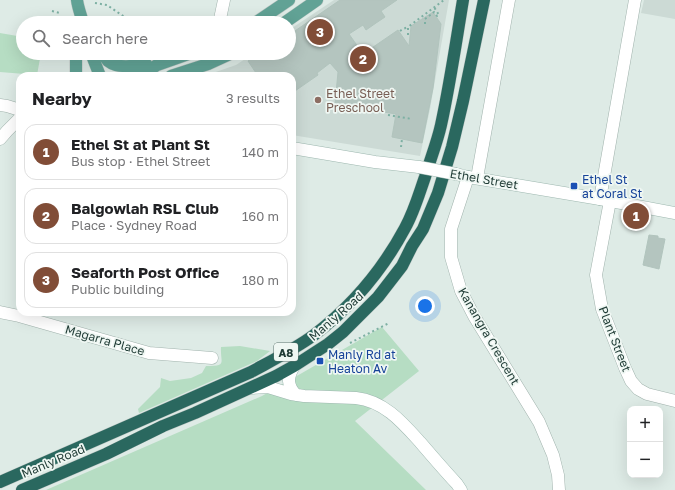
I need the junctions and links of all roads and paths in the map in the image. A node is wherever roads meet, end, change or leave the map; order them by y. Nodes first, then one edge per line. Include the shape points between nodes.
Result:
1 (224, 0) edge
2 (290, 0) edge
3 (317, 0) edge
4 (444, 0) edge
5 (463, 0) edge
6 (484, 0) edge
7 (509, 0) edge
8 (635, 0) edge
9 (95, 3) dead end
10 (434, 7) junction
11 (52, 11) dead end
12 (60, 13) dead end
13 (123, 16) edge
14 (221, 16) edge
15 (266, 16) edge
16 (294, 16) edge
17 (425, 24) dead end
18 (408, 27) junction
19 (400, 31) dead end
20 (408, 35) dead end
21 (76, 60) edge
22 (94, 60) edge
23 (107, 60) edge
24 (171, 60) edge
25 (217, 60) edge
26 (157, 65) junction
27 (76, 72) edge
28 (98, 72) edge
29 (140, 72) edge
30 (183, 72) edge
31 (0, 105) edge
32 (16, 109) edge
33 (388, 115) dead end
34 (412, 119) dead end
35 (16, 122) edge
36 (0, 139) edge
37 (402, 139) dead end
38 (401, 147) dead end
39 (296, 149) edge
40 (467, 177) junction
41 (605, 200) junction
42 (675, 213) edge
43 (0, 312) edge
44 (16, 316) edge
45 (17, 316) edge
46 (389, 323) dead end
47 (350, 344) dead end
48 (212, 358) dead end
49 (294, 366) junction
50 (251, 388) junction
51 (296, 395) junction
52 (675, 401) edge
53 (0, 482) edge
54 (22, 490) edge
55 (461, 490) edge
56 (559, 490) edge

1 - 14 street
2 - 15 main road
3 - 16 main road
4 - 10 path
5 - 53 highway, Manly Road / A8 via 440,125 420,193 406,227 387,258 346,308 314,336 251,372
6 - 49 highway, Manly Road / A8 via 452,147 438,193 423,229 402,266 378,297 343,332
7 - 40 street, Kanangra Crescent
8 - 41 street, Plant Street
9 - 13 path via 107,5
10 - 17 path via 439,15 434,12 425,19
10 - 18 path
11 - 12 path
18 - 19 path
18 - 20 path
21 - 27 main road
22 - 28 main road
23 - 26 main road via 124,66
24 - 26 main road
25 - 30 main road
26 - 29 main road
31 - 32 street
33 - 34 path
35 - 36 street
37 - 38 path
39 - 40 street, Ethel Street, bridge
40 - 41 street, Ethel Street
40 - 56 street, Kanangra Crescent via 451,229 451,257 461,291 474,316 539,422 553,455
41 - 42 street, Ethel Street
41 - 52 street, Plant Street via 596,275 602,309 625,368 638,389
43 - 44 street, Magarra Place
45 - 48 street, Magarra Place via 149,353
46 - 47 path
49 - 50 highway, Manly Road / A8
49 - 51 street via 288,381
50 - 51 street via 268,387
50 - 54 highway, Manly Road / A8
51 - 55 street via 360,398 382,407 400,421

